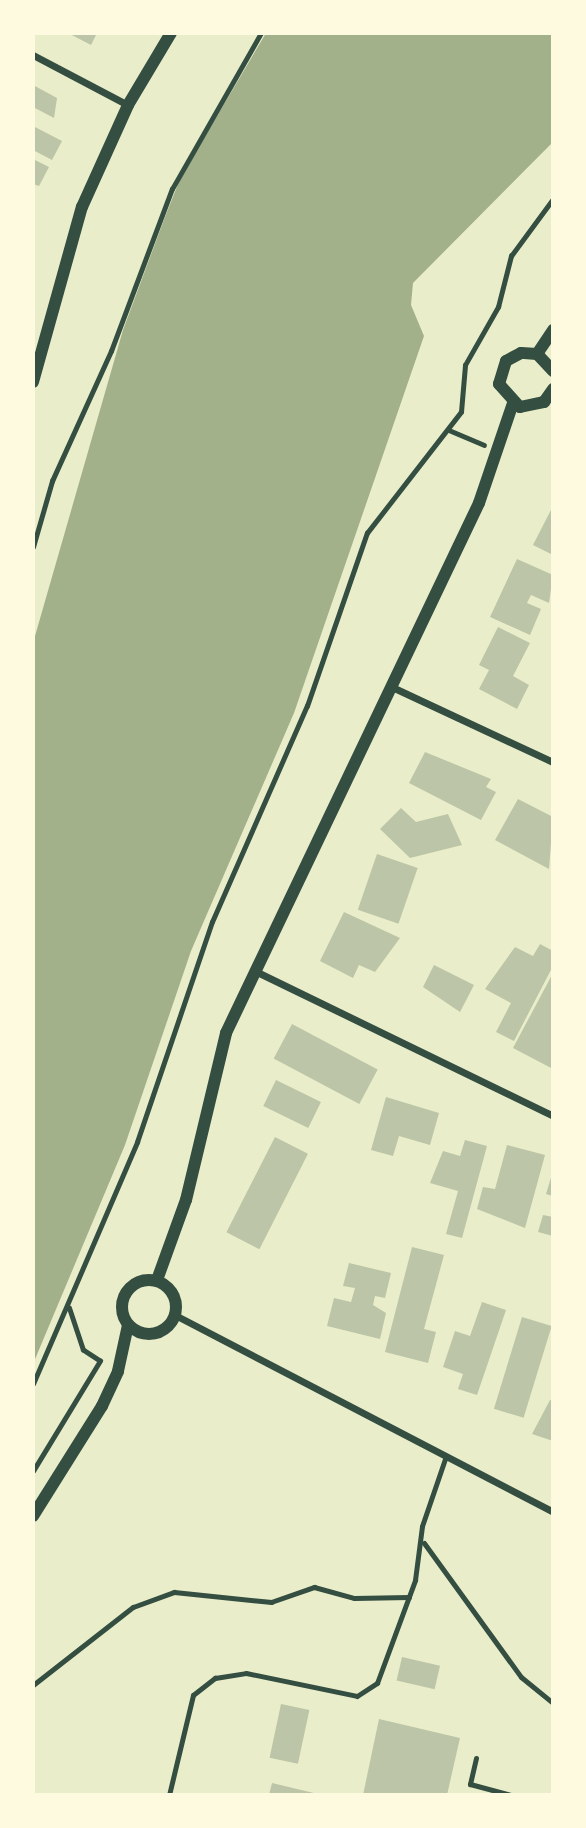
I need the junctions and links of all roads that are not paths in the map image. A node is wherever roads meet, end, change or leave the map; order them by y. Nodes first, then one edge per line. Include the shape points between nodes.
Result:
1 (170, 33) edge
2 (33, 55) edge
3 (128, 104) junction
4 (553, 330) edge
5 (537, 354) junction
6 (553, 371) edge
7 (33, 382) edge
8 (552, 394) edge
9 (513, 404) junction
10 (392, 687) junction
11 (553, 762) edge
12 (255, 970) junction
13 (553, 1116) edge
14 (157, 1280) junction
15 (176, 1315) junction
16 (128, 1325) junction
17 (446, 1456) junction
18 (553, 1512) edge
19 (33, 1516) edge
20 (424, 1544) junction
21 (409, 1597) junction
22 (33, 1685) edge
23 (553, 1703) edge
24 (476, 1758) dead end
25 (169, 1795) edge
26 (511, 1795) edge

1 - 3 street
2 - 3 street
3 - 7 street via 65,254
4 - 5 street
5 - 6 street
5 - 9 street via 521,353 502,367 499,384
8 - 9 street via 528,407
9 - 10 street via 479,503
10 - 11 street
10 - 12 street
12 - 13 street
12 - 14 street via 213,1074 186,1200
14 - 15 street via 172,1291
14 - 16 street via 129,1287 121,1307
15 - 16 street via 153,1334
15 - 17 street
16 - 19 street via 118,1371 102,1406
17 - 18 street
17 - 20 lane via 422,1526
20 - 21 lane
20 - 23 lane via 522,1678
21 - 22 lane via 354,1598 314,1587 271,1602 174,1592 133,1607
21 - 25 lane via 377,1683 358,1696 246,1674 203,1685 188,1709
24 - 26 lane via 470,1784

